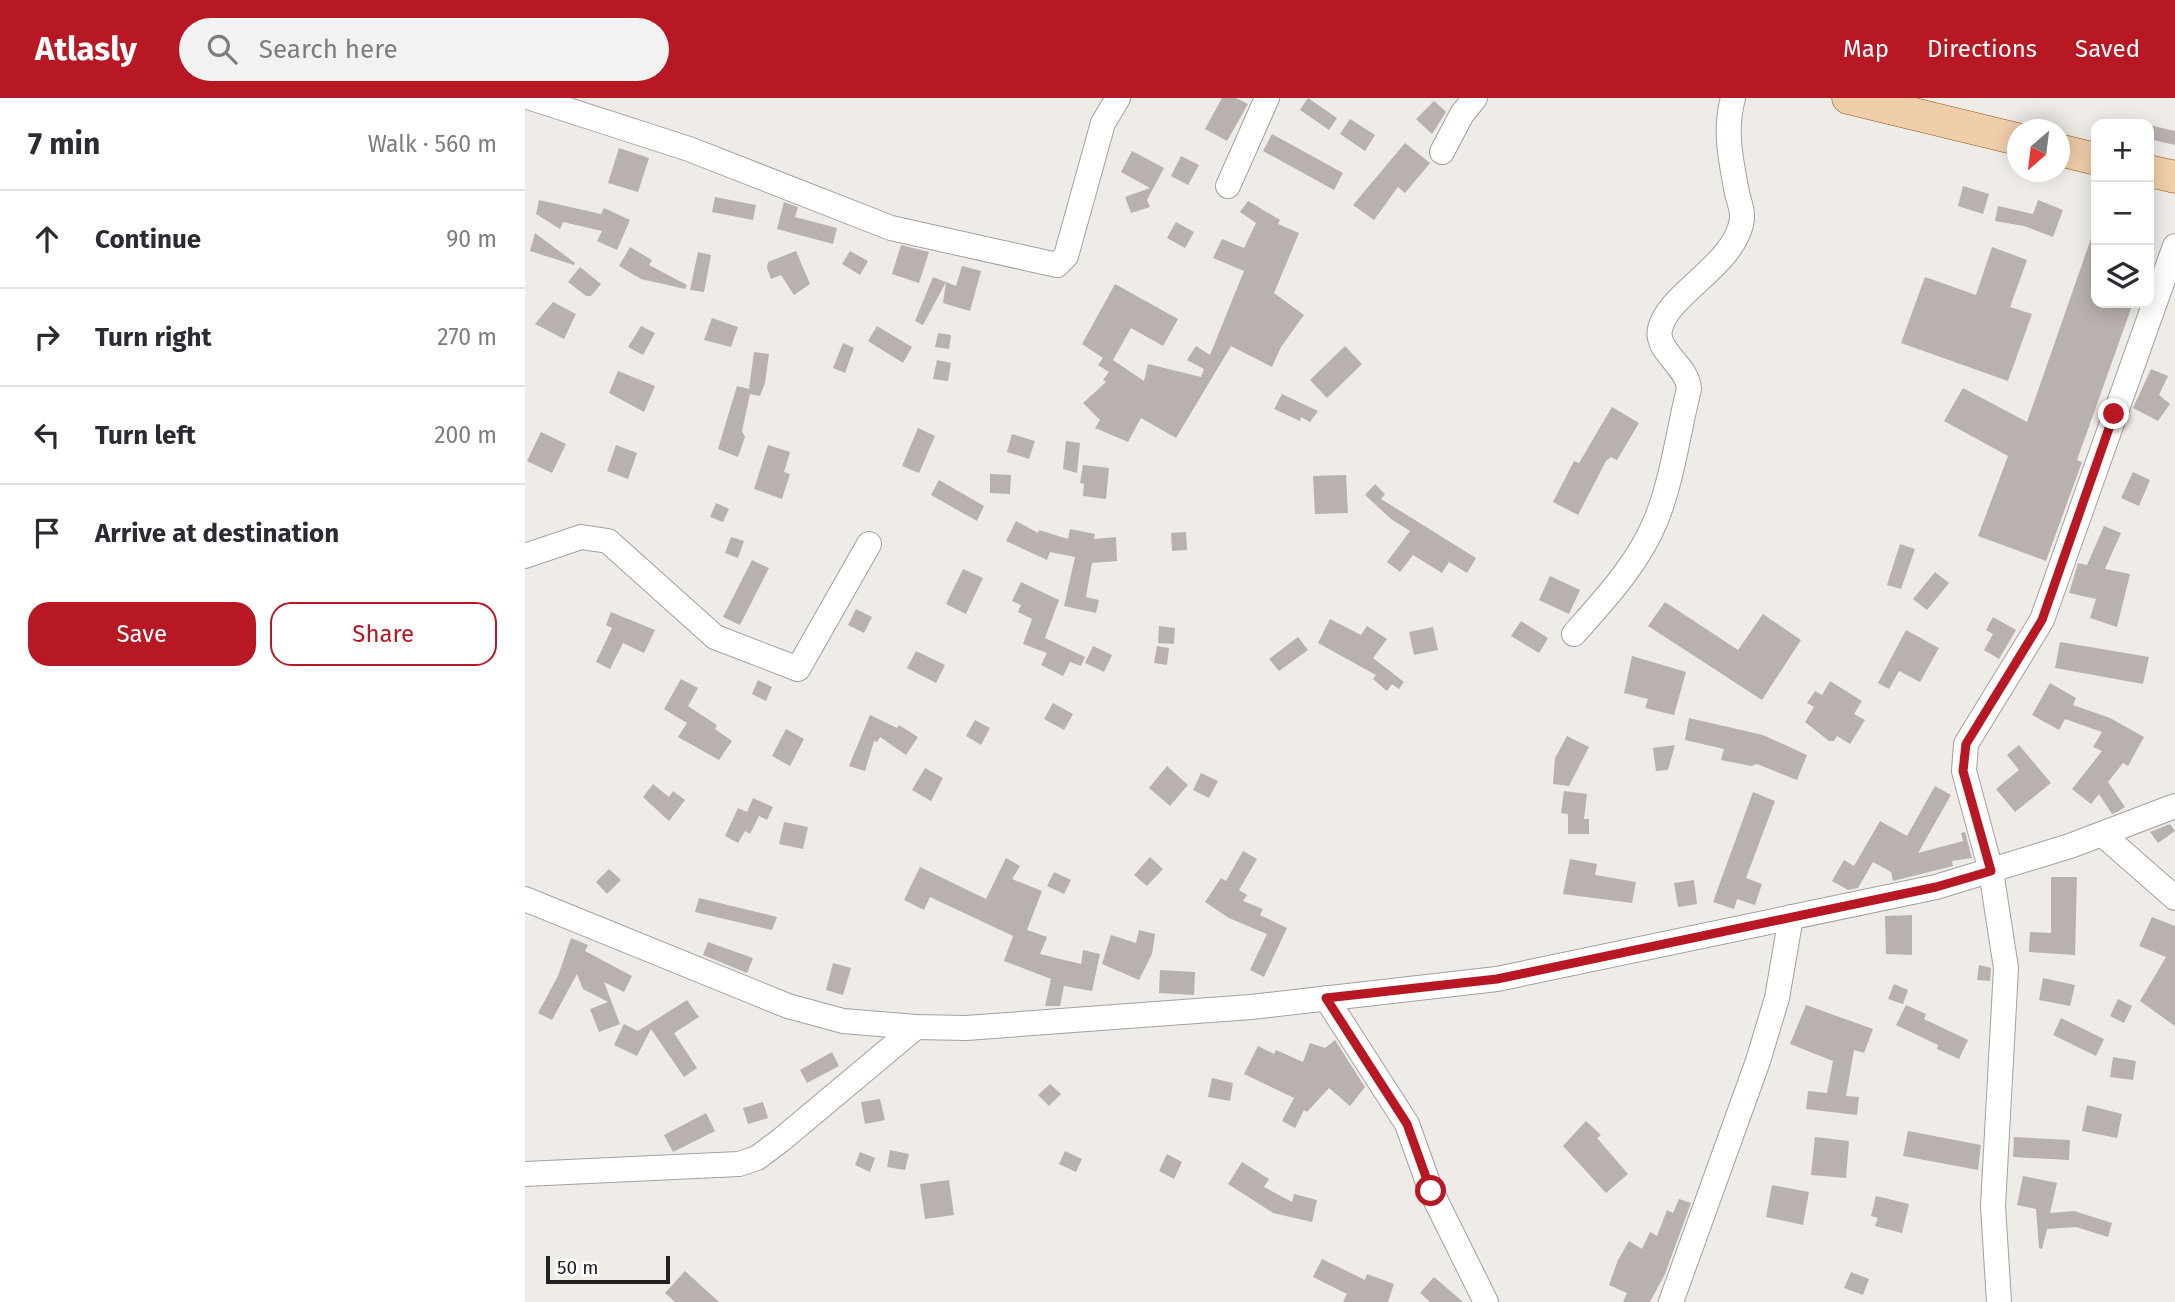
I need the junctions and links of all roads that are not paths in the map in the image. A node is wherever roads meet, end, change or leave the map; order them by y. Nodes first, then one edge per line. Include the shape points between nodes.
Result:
1 (531, 98) edge
2 (1118, 98) edge
3 (1267, 98) edge
4 (1475, 98) edge
5 (1733, 98) edge
6 (1848, 98) edge
7 (2007, 136) edge
8 (1442, 152) dead end
9 (2070, 152) edge
10 (2091, 158) edge
11 (2154, 172) edge
12 (2175, 177) edge
13 (1228, 186) dead end
14 (2175, 246) edge
15 (869, 544) dead end
16 (525, 556) edge
17 (1574, 634) dead end
18 (2175, 806) edge
19 (2102, 834) junction
20 (1991, 871) junction
21 (2175, 898) edge
22 (525, 899) edge
23 (1791, 917) junction
24 (1326, 998) junction
25 (916, 1027) junction
26 (525, 1174) edge
27 (1486, 1302) edge
28 (1671, 1302) edge
29 (1999, 1302) edge

1 - 2 street via 689,149 891,228 1057,265 1066,256 1103,123
3 - 13 street
4 - 8 street
5 - 17 street via 1727,138 1742,218 1729,247 1664,316 1659,332 1661,343 1689,379 1668,481 1656,521 1631,565
6 - 7 main road
9 - 10 main road
11 - 12 main road
14 - 20 street via 2042,620 1966,744 1963,771
15 - 16 street via 798,669 715,637 608,541 581,537
18 - 19 street
19 - 20 street
19 - 21 street
20 - 23 street
20 - 29 street via 2006,968 1993,1206
22 - 25 street via 788,1006 843,1021
23 - 24 street via 1497,979
23 - 28 street via 1777,998 1758,1061
24 - 25 street via 966,1028
24 - 27 street via 1407,1124 1431,1191
25 - 26 street via 781,1140 739,1164

